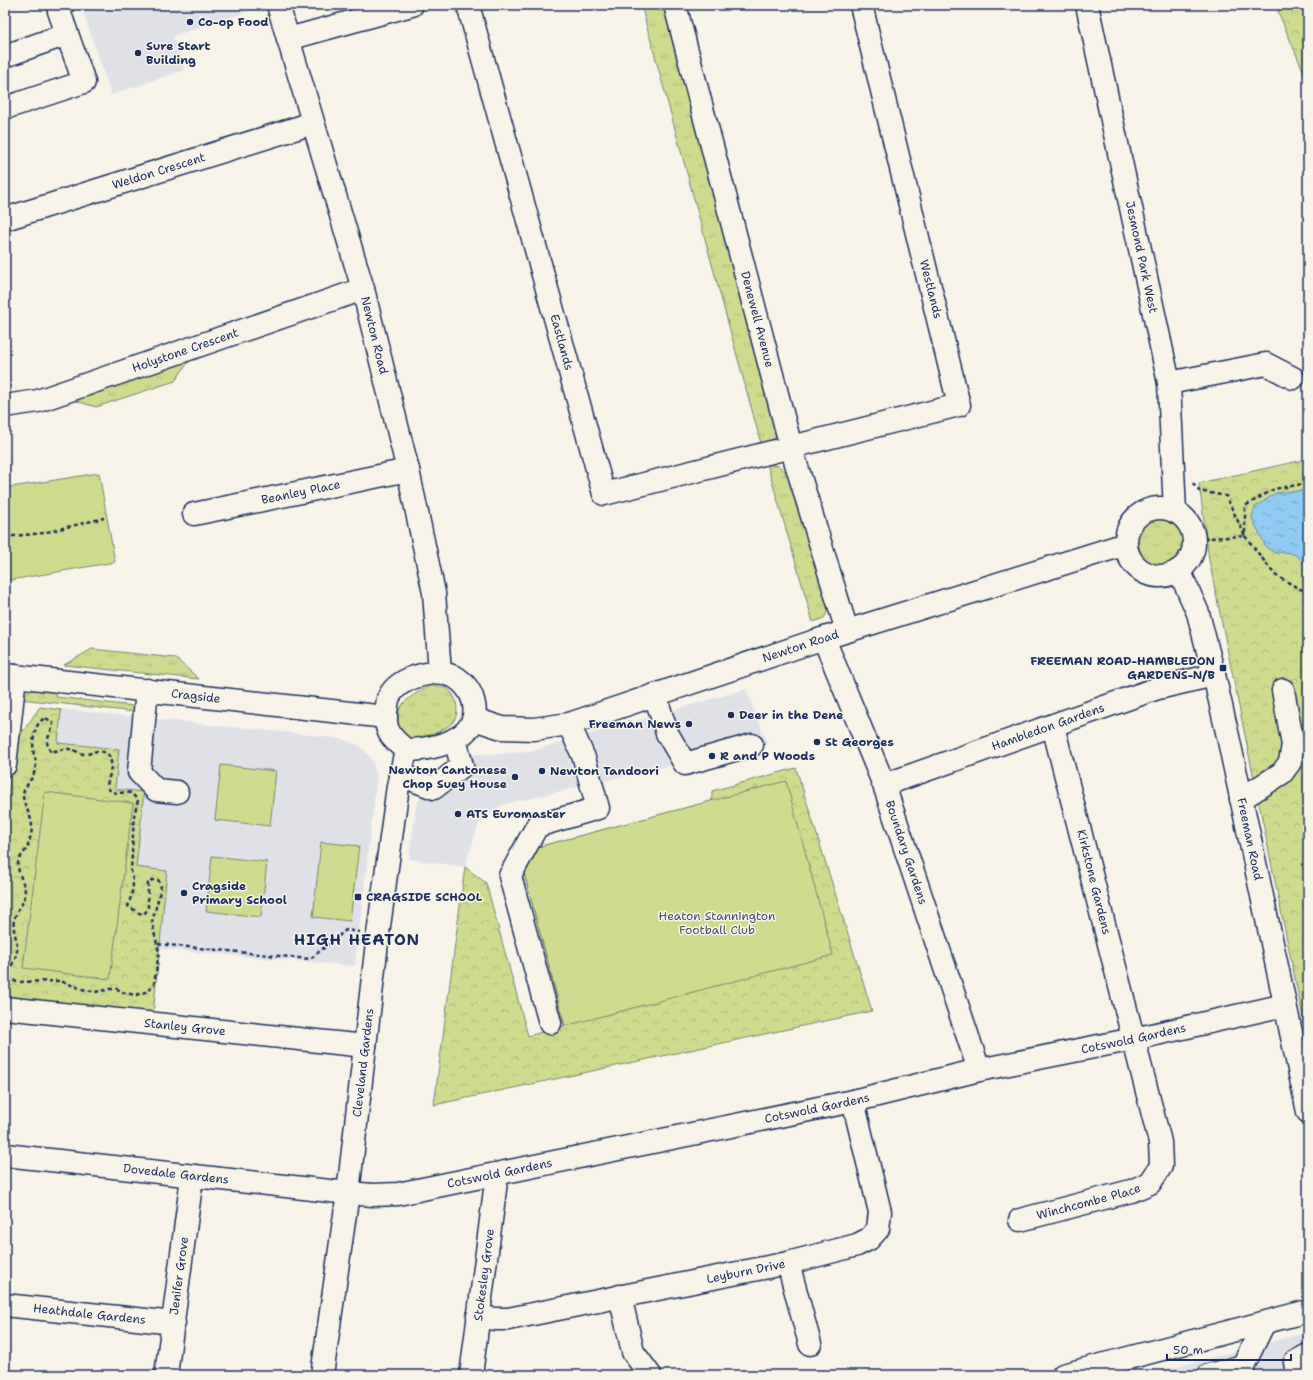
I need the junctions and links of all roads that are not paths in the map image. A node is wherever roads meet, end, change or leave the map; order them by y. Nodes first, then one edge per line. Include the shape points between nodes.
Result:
1 (63, 5) edge
2 (278, 5) edge
3 (412, 5) edge
4 (468, 5) edge
5 (675, 5) edge
6 (861, 5) edge
7 (1087, 5) edge
8 (67, 34) junction
9 (288, 39) junction
10 (5, 56) edge
11 (5, 108) edge
12 (313, 123) junction
13 (5, 219) edge
14 (363, 289) junction
15 (1292, 378) dead end
16 (1169, 383) junction
17 (5, 406) edge
18 (791, 447) junction
19 (408, 470) junction
20 (1175, 512) junction
21 (194, 514) dead end
22 (1126, 544) junction
23 (1179, 570) junction
24 (847, 631) junction
25 (824, 638) junction
26 (440, 672) junction
27 (10, 675) edge
28 (1214, 675) junction
29 (147, 690) junction
30 (1283, 690) dead end
31 (655, 695) junction
32 (386, 717) junction
33 (474, 719) junction
34 (570, 724) junction
35 (1053, 726) junction
36 (455, 739) junction
37 (752, 745) dead end
38 (406, 750) junction
39 (5, 765) edge
40 (400, 775) junction
41 (884, 785) junction
42 (178, 792) dead end
43 (1241, 799) junction
44 (1285, 1005) junction
45 (5, 1008) edge
46 (550, 1023) dead end
47 (1134, 1039) junction
48 (365, 1046) junction
49 (979, 1070) junction
50 (852, 1101) junction
51 (1308, 1112) edge
52 (5, 1155) edge
53 (497, 1174) junction
54 (192, 1177) junction
55 (348, 1193) junction
56 (1020, 1220) dead end
57 (788, 1263) junction
58 (620, 1296) junction
59 (5, 1305) edge
60 (1308, 1311) edge
61 (478, 1316) junction
62 (1264, 1322) junction
63 (174, 1323) junction
64 (810, 1344) dead end
65 (1308, 1355) edge
66 (1242, 1371) edge
67 (166, 1375) edge
68 (322, 1375) edge
69 (471, 1375) edge
70 (650, 1375) edge
71 (1062, 1375) edge
72 (1209, 1375) edge
73 (1297, 1375) edge

1 - 8 street via 59,11
2 - 9 street, Newton Road
3 - 9 street
4 - 18 street, Eastlands via 604,494
5 - 18 street, Denewell Avenue
6 - 18 street, Westlands via 959,405
7 - 16 street, Jesmond Park West
8 - 10 street
8 - 11 street via 84,82
9 - 12 street, Newton Road
12 - 13 street, Weldon Crescent
12 - 14 street, Newton Road
14 - 17 street, Holystone Crescent via 38,401
14 - 19 street, Newton Road
15 - 16 street via 1266,364
16 - 20 street, Jesmond Park West
18 - 24 street, Denewell Avenue
19 - 21 street, Beanley Place
19 - 26 street, Newton Road via 434,593
20 - 22 street via 1165,508 1146,511 1131,525
20 - 23 street via 1191,528 1194,539 1192,551
22 - 23 street via 1133,563 1141,570 1160,576
22 - 24 street, Newton Road
23 - 28 street, Freeman Road via 1198,613
24 - 25 street, Newton Road
25 - 31 street, Newton Road
25 - 41 street, Boundary Gardens
26 - 32 street via 423,674 395,689 388,700
26 - 33 street via 455,678 468,688 473,698
27 - 29 street, Cragside
27 - 39 street
28 - 35 street, Hambledon Gardens via 1158,688
28 - 43 street, Freeman Road
29 - 32 street, Cragside
29 - 42 street via 138,772 156,790
30 - 43 street via 1293,745 1290,762 1282,773
31 - 34 street, Newton Road
31 - 37 street via 666,732 685,764
32 - 38 street via 387,730 394,741
33 - 34 street, Newton Road via 502,728 534,729
33 - 36 street via 466,731
34 - 46 street via 584,758 598,808 537,826 510,876
35 - 41 street, Hambledon Gardens
35 - 47 street, Kirkstone Gardens
36 - 38 street via 430,749
36 - 40 street via 462,766 434,788
38 - 40 street, Cleveland Gardens
40 - 48 street, Cleveland Gardens
41 - 49 street, Boundary Gardens
43 - 44 street, Freeman Road
44 - 47 street, Cotswold Gardens
44 - 51 street, Freeman Road
45 - 48 street, Stanley Grove
47 - 49 street, Cotswold Gardens
47 - 56 street, Winchcombe Place via 1160,1142 1161,1166 1150,1183 1131,1191
48 - 55 street, Cleveland Gardens
49 - 50 street, Cotswold Gardens
50 - 53 street, Cotswold Gardens
50 - 57 street, Leyburn Drive via 880,1212 878,1229 869,1239 857,1245
52 - 54 street, Dovedale Gardens
53 - 55 street, Cotswold Gardens via 398,1194
53 - 61 street, Stokesley Grove
54 - 55 street, Dovedale Gardens
54 - 63 street, Jenifer Grove
55 - 68 street, Cleveland Gardens
57 - 58 street, Leyburn Drive
57 - 64 street
58 - 61 street, Leyburn Drive via 508,1318
58 - 70 street via 633,1352
59 - 63 street, Heathdale Gardens
60 - 62 street
61 - 69 street, Stokesley Grove
62 - 66 street
62 - 71 street
63 - 67 street, Jenifer Grove
65 - 73 street via 1295,1362
66 - 72 street

